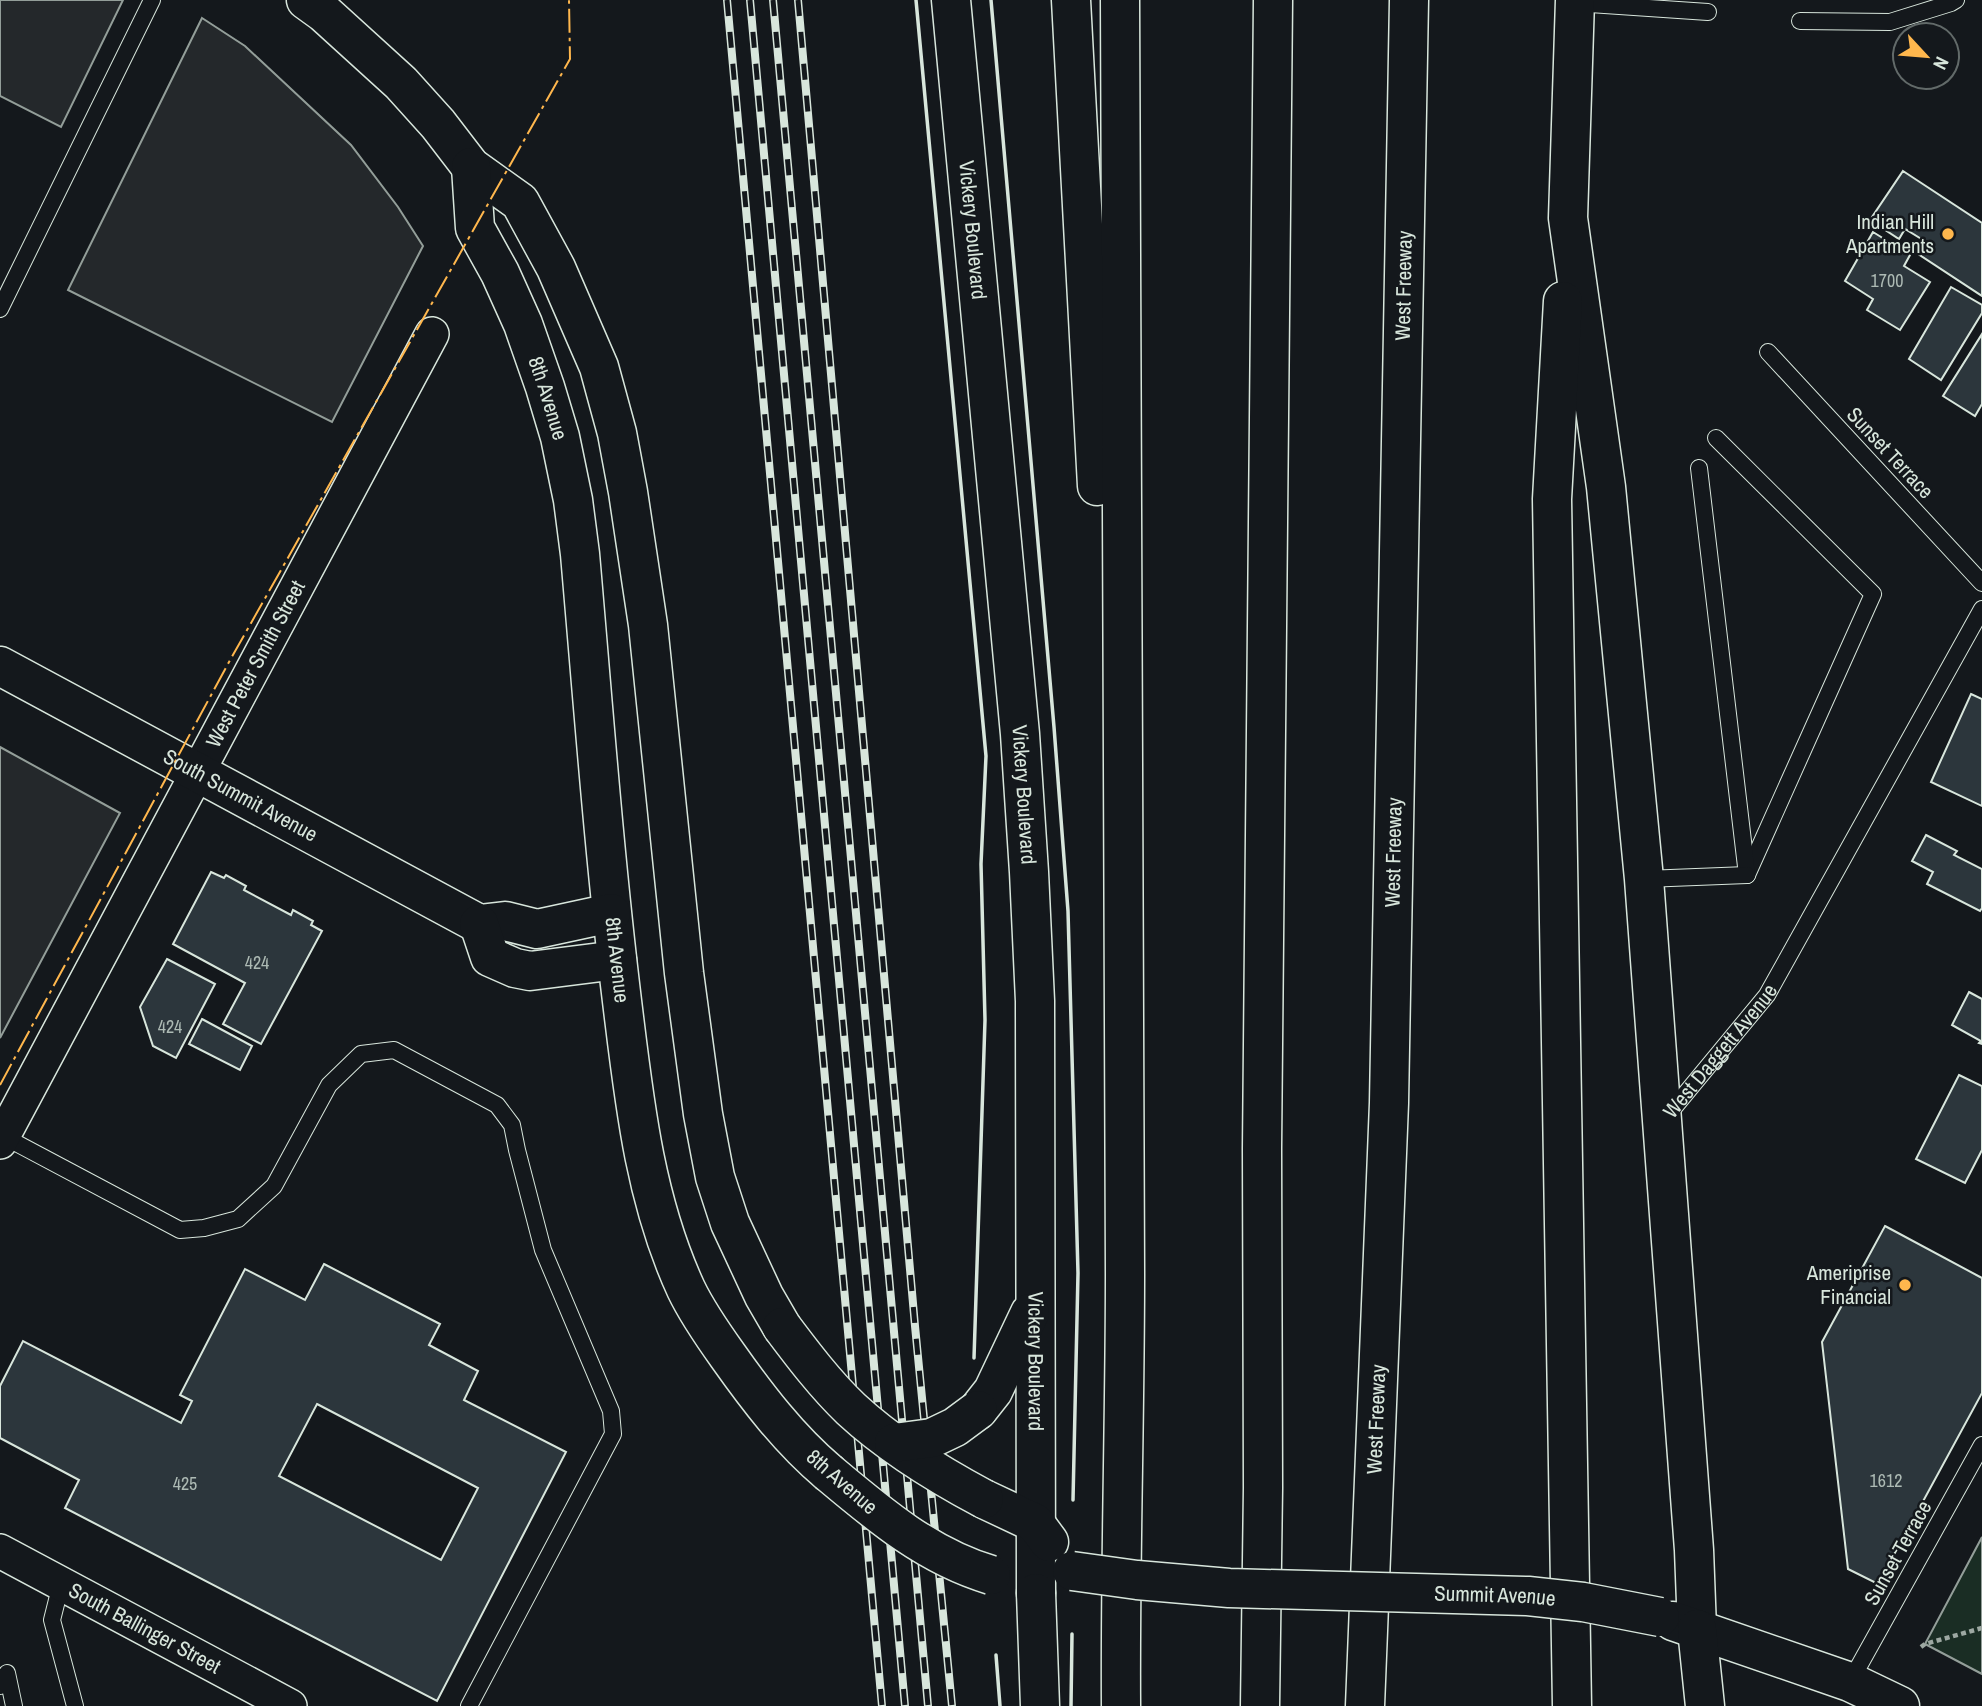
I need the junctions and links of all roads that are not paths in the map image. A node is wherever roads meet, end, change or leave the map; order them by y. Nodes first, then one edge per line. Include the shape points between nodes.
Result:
1 (152, 0) edge
2 (306, 0) edge
3 (951, 0) edge
4 (1071, 0) edge
5 (1120, 0) edge
6 (1273, 0) edge
7 (1409, 0) edge
8 (1956, 0) edge
9 (1575, 2) edge
10 (1708, 12) dead end
11 (1800, 21) dead end
12 (471, 167) junction
13 (1568, 218) junction
14 (0, 309) edge
15 (432, 334) dead end
16 (1768, 352) dead end
17 (1716, 438) dead end
18 (1699, 468) dead end
19 (1982, 583) edge
20 (1982, 609) edge
21 (0, 666) edge
22 (197, 771) junction
23 (1747, 875) junction
24 (1644, 879) junction
25 (611, 913) junction
26 (479, 924) junction
27 (617, 960) junction
28 (1124, 981) junction
29 (1663, 1121) junction
30 (2, 1139) edge
31 (1036, 1301) junction
32 (894, 1443) junction
33 (1982, 1445) edge
34 (1035, 1523) junction
35 (0, 1551) edge
36 (1072, 1571) junction
37 (61, 1584) junction
38 (1036, 1593) junction
39 (1697, 1629) junction
40 (1850, 1682) junction
41 (0, 1685) edge
42 (15, 1706) edge
43 (75, 1706) edge
44 (290, 1706) edge
45 (469, 1706) edge
46 (1040, 1706) edge
47 (1121, 1706) edge
48 (1260, 1706) edge
49 (1365, 1706) edge
50 (1572, 1706) edge
51 (1705, 1706) edge
52 (1900, 1706) edge

1 - 14 lane
2 - 12 main road via 401,83
3 - 31 main road, Vickery Boulevard via 1020,733 1035,1001
4 - 28 main road
5 - 28 main road
6 - 48 main road
7 - 49 main road, West Freeway via 1389,1103
8 - 11 lane via 1890,22
9 - 10 lane
9 - 13 main road
12 - 25 main road, 8th Avenue via 475,228 523,324 556,425 573,500
12 - 32 main road, bridge via 520,202 579,318 599,367 617,433 648,625 702,1114 730,1223 764,1296 803,1356 851,1409
13 - 24 main road via 1606,487
13 - 50 main road via 1552,499
15 - 22 street, West Peter Smith Street
16 - 19 lane, Sunset Terrace
17 - 23 lane via 1873,594
18 - 23 lane
20 - 29 lane, West Daggett Avenue via 1768,995
21 - 22 main road, South Summit Avenue
22 - 26 main road, South Summit Avenue
22 - 30 street, West Peter Smith Street
23 - 24 lane
24 - 29 main road
25 - 26 main road, South Summit Avenue via 537,929 505,921
25 - 27 main road, 8th Avenue
26 - 27 main road via 490,957 515,968 530,971
27 - 38 main road, 8th Avenue, bridge via 638,1126 651,1190 687,1290 713,1334 746,1382 811,1458 889,1523 945,1558
28 - 47 main road
29 - 39 main road, West Daggett Avenue
30 - 45 lane via 180,1230 238,1219 274,1186 329,1084 361,1054 394,1050 497,1105 512,1125 543,1250 611,1411 613,1434
31 - 32 main road, bridge via 993,1391 978,1410 932,1438
31 - 34 main road, Vickery Boulevard
32 - 34 main road, bridge via 948,1480
33 - 40 lane, Sunset Terrace
34 - 36 main road
34 - 38 main road, Vickery Boulevard
35 - 37 street, South Ballinger Street
36 - 38 main road
36 - 39 main road, Summit Avenue, bridge via 1229,1588 1528,1596 1660,1617
37 - 43 lane via 52,1620
37 - 44 street, South Ballinger Street
38 - 46 main road, Vickery Boulevard
39 - 40 main road, Summit Avenue
39 - 51 main road, West Daggett Avenue
40 - 52 main road, Summit Avenue
41 - 42 lane via 7,1673

